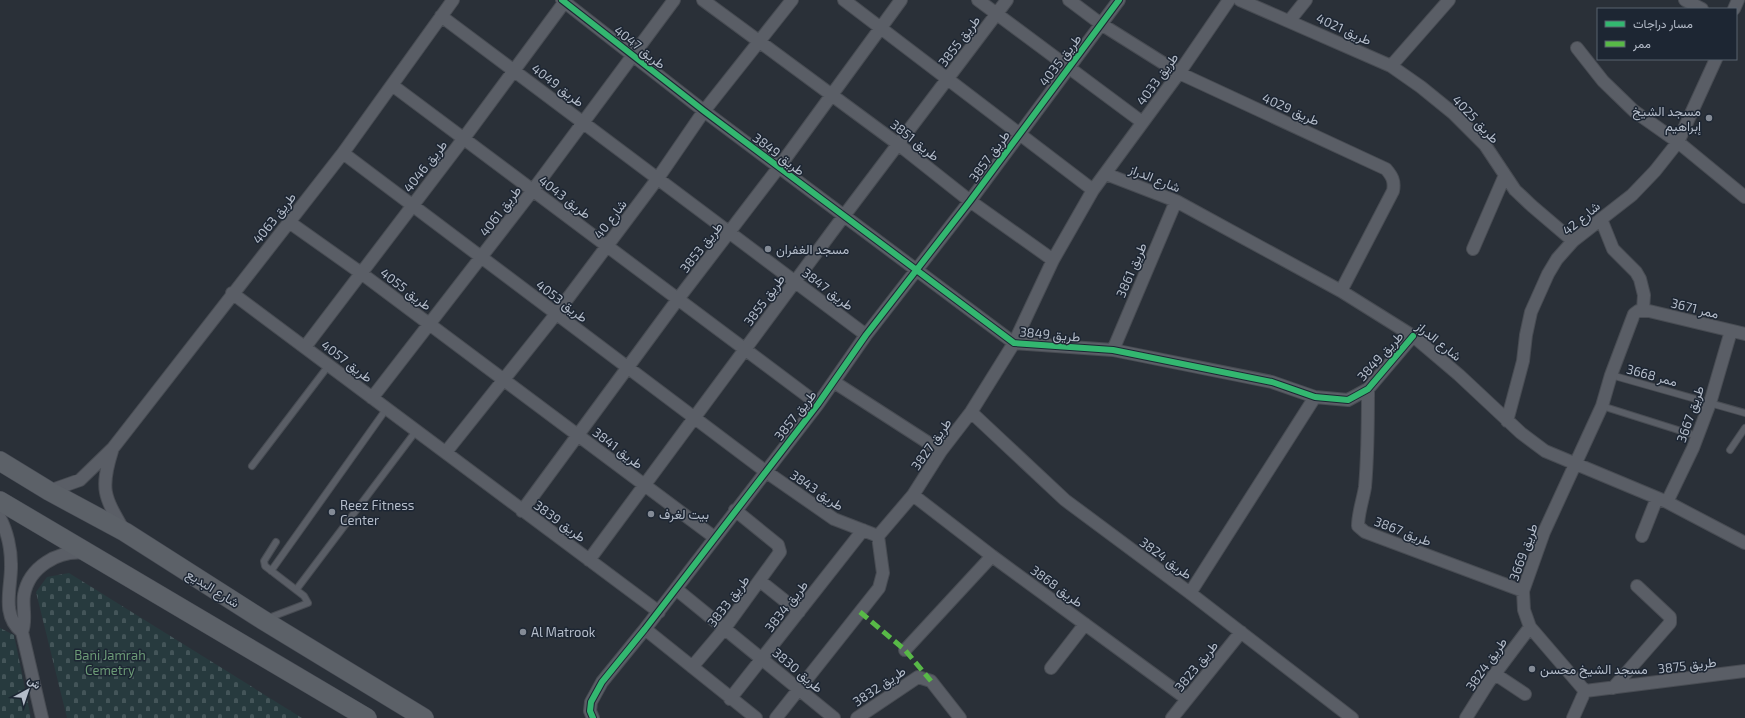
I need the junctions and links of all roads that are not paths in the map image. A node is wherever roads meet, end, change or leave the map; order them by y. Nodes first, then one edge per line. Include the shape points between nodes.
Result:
1 (453, 0) edge
2 (674, 0) edge
3 (703, 0) edge
4 (792, 0) edge
5 (844, 0) edge
6 (901, 0) edge
7 (978, 0) edge
8 (1007, 0) edge
9 (1069, 0) edge
10 (1119, 0) edge
11 (1229, 0) edge
12 (1240, 0) edge
13 (1306, 0) edge
14 (1449, 0) edge
15 (1685, 0) edge
16 (564, 1) edge
17 (1700, 8) edge
18 (996, 14) junction
19 (441, 16) junction
20 (1290, 20) junction
21 (1101, 24) junction
22 (880, 26) junction
23 (759, 43) junction
24 (1577, 48) dead end
25 (633, 55) junction
26 (1716, 60) edge
27 (1391, 66) junction
28 (1068, 67) junction
29 (515, 69) junction
30 (1179, 73) junction
31 (948, 79) junction
32 (392, 85) junction
33 (1421, 87) joint
34 (831, 94) junction
35 (704, 111) junction
36 (583, 121) junction
37 (1142, 122) junction
38 (1020, 133) junction
39 (464, 138) junction
40 (1678, 142) junction
41 (898, 144) junction
42 (343, 153) junction
43 (779, 167) junction
44 (1106, 174) junction
45 (1505, 175) junction
46 (658, 178) junction
47 (533, 190) junction
48 (1094, 190) junction
49 (1745, 197) edge
50 (970, 201) junction
51 (1176, 201) junction
52 (412, 205) junction
53 (844, 216) junction
54 (1601, 219) junction
55 (289, 222) junction
56 (730, 232) junction
57 (1573, 242) junction
58 (608, 246) junction
59 (1473, 249) dead end
60 (482, 257) junction
61 (1053, 260) junction
62 (916, 271) junction
63 (361, 273) junction
64 (795, 281) junction
65 (1341, 291) junction
66 (232, 293) junction
67 (678, 299) junction
68 (1640, 311) junction
69 (556, 314) junction
70 (430, 324) junction
71 (1731, 331) junction
72 (1745, 334) edge
73 (866, 335) junction
74 (1413, 336) junction
75 (1014, 343) junction
76 (305, 347) junction
77 (745, 349) junction
78 (1113, 350) junction
79 (329, 365) junction
80 (628, 369) junction
81 (1610, 375) junction
82 (504, 381) junction
83 (834, 382) junction
84 (1368, 389) junction
85 (1315, 397) junction
86 (372, 398) junction
87 (1710, 403) junction
88 (818, 404) junction
89 (1602, 406) junction
90 (387, 408) junction
91 (972, 412) junction
92 (1745, 413) edge
93 (694, 418) junction
94 (1507, 421) junction
95 (1745, 428) edge
96 (416, 430) junction
97 (577, 435) junction
98 (1698, 436) junction
99 (113, 448) junction
100 (1730, 450) dead end
101 (941, 451) junction
102 (446, 452) junction
103 (0, 461) edge
104 (1575, 464) junction
105 (252, 466) dead end
106 (765, 471) junction
107 (645, 486) junction
108 (49, 491) junction
109 (913, 495) junction
110 (0, 500) edge
111 (1662, 500) junction
112 (735, 510) junction
113 (522, 511) junction
114 (0, 518) edge
115 (863, 530) junction
116 (125, 532) junction
117 (878, 536) junction
118 (1642, 536) dead end
119 (714, 537) junction
120 (1743, 539) edge
121 (276, 542) dead end
122 (90, 554) junction
123 (992, 556) junction
124 (589, 560) junction
125 (271, 571) junction
126 (760, 581) junction
127 (28, 582) junction
128 (4, 586) edge
129 (1636, 586) dead end
130 (676, 589) junction
131 (296, 590) junction
132 (1523, 591) junction
133 (1190, 593) junction
134 (24, 596) junction
135 (4, 601) edge
136 (658, 612) junction
137 (799, 612) junction
138 (263, 620) junction
139 (1085, 624) junction
140 (1530, 627) junction
141 (725, 628) junction
142 (645, 629) junction
143 (22, 632) junction
144 (1241, 632) junction
145 (905, 650) dead end
146 (762, 658) junction
147 (692, 667) junction
148 (1051, 668) dead end
149 (1745, 671) edge
150 (1495, 674) junction
151 (1613, 688) junction
152 (797, 689) junction
153 (1585, 691) junction
154 (1525, 694) dead end
155 (730, 699) junction
156 (1187, 699) junction
157 (592, 715) edge
158 (42, 718) edge
159 (367, 718) edge
160 (424, 718) edge
161 (756, 718) edge
162 (776, 718) edge
163 (834, 718) edge
164 (857, 718) edge
165 (960, 718) edge
166 (1172, 718) edge
167 (1352, 718) edge
168 (1466, 718) edge
169 (1573, 718) edge

1 - 19 street, طريق 4063
2 - 25 street, طريق 4061
3 - 23 street, طريق 3851
4 - 23 street, شارع 40
5 - 22 street
6 - 22 street, طريق 3853
7 - 18 street
8 - 18 street, طريق 3855
9 - 21 street, طريق 4029
10 - 21 street, طريق 4035
11 - 30 street, طريق 4033
12 - 20 street, طريق 4021
13 - 20 street
14 - 27 street
15 - 17 street
16 - 25 street, طريق 4047
16 - 29 street, طريق 4046
18 - 28 street
18 - 31 street, طريق 3855
19 - 29 street, طريق 4049
19 - 32 street, طريق 4063
20 - 27 street, طريق 4021
21 - 28 street, طريق 4035
21 - 30 street, طريق 4029
22 - 31 street
22 - 34 street, طريق 3853
23 - 34 street, طريق 3851
23 - 35 street, شارع 40
24 - 40 street via 1594,71 1634,111
25 - 35 street, طريق 4047
25 - 36 street, طريق 4061
26 - 40 street, شارع 42
27 - 33 street, طريق 4021
28 - 37 street
28 - 38 street, طريق 4035
29 - 36 street, طريق 4049
29 - 39 street, طريق 4046
30 - 37 street, طريق 4033
30 - 65 street, طريق 4029 via 1378,164 1392,176 1395,184 1393,191
31 - 38 street
31 - 41 street, طريق 3855
32 - 39 street, طريق 4043
32 - 42 street, طريق 4063
33 - 45 street, طريق 4025 via 1453,113 1485,145
34 - 41 street, طريق 3851
34 - 43 street, طريق 3853
35 - 43 street, طريق 3849
35 - 46 street, شارع 40
36 - 46 street, طريق 4049
36 - 47 street, طريق 4061
37 - 44 street, طريق 4033
38 - 48 street
38 - 50 street, طريق 3857
39 - 47 street, طريق 4043
39 - 52 street, طريق 4046
40 - 49 street
40 - 54 street, شارع 42 via 1632,195
41 - 50 street, طريق 3851
41 - 53 street, طريق 3855
42 - 52 street, طريق 4053
42 - 55 street, طريق 4063
43 - 53 street, طريق 3849
43 - 56 street, طريق 3853
44 - 48 street, طريق 3827
44 - 51 street, شارع الدراز
45 - 57 street, طريق 4025 via 1515,190
45 - 59 street
46 - 56 street, طريق 3847
46 - 58 street, شارع 40
47 - 58 street, طريق 4043
47 - 60 street, طريق 4061
48 - 61 street, طريق 3827
50 - 61 street, طريق 3851
50 - 62 street, طريق 3857
51 - 65 street, شارع الدراز
51 - 78 street, طريق 3861
52 - 60 street, طريق 4053
52 - 63 street, طريق 4046
53 - 62 street, طريق 3849
53 - 64 street, طريق 3855
54 - 57 street, شارع 42
54 - 68 street via 1613,249 1640,279 1644,295
55 - 63 street, طريق 4055
55 - 66 street, طريق 4063
56 - 64 street, طريق 3847
56 - 67 street, طريق 3853
57 - 94 street, شارع 42 via 1557,259 1531,312 1523,361
58 - 67 street, طريق 4043
58 - 69 street, شارع 40
60 - 69 street, طريق 4053
60 - 70 street, طريق 4061
61 - 75 street, طريق 3827
62 - 73 street, طريق 3857
62 - 75 street, طريق 3849
63 - 70 street, طريق 4055
63 - 76 street, طريق 4046
64 - 73 street, طريق 3847
64 - 77 street, طريق 3855
65 - 74 street, شارع الدراز
66 - 76 street, طريق 4057
66 - 99 street, طريق 4063
67 - 77 street, طريق 4043
67 - 80 street, طريق 3853
68 - 71 street, ممر 3671
68 - 81 street, طريق 3669 via 1634,314
69 - 80 street, طريق 4053
69 - 82 street, شارع 40
70 - 82 street, طريق 4055
70 - 86 street, طريق 4061
71 - 72 street, ممر 3671
71 - 87 street, طريق 3667
73 - 83 street, طريق 3857
74 - 84 street, طريق 3849
74 - 94 street, شارع الدراز
75 - 78 street, طريق 3849
75 - 91 street, طريق 3827
76 - 79 street, طريق 4057
77 - 88 street, طريق 4043
77 - 93 street, طريق 3855
78 - 85 street, طريق 3849 via 1272,382
79 - 86 street, طريق 4057
79 - 105 lane
80 - 93 street, طريق 4053
80 - 97 street, طريق 3853
81 - 87 lane, ممر 3668
81 - 89 street, طريق 3669
82 - 97 street, طريق 3841
82 - 102 street, شارع 40
83 - 88 street, طريق 3857
83 - 101 street
84 - 85 street, طريق 3849 via 1348,400
84 - 132 street, طريق 3867 via 1364,489 1358,526 1366,532
85 - 133 street
86 - 90 street, طريق 4057
87 - 92 lane, ممر 3668
87 - 98 street, طريق 3667
88 - 106 street, طريق 3857
89 - 98 lane
89 - 104 street, طريق 3669
90 - 96 street, طريق 4057
90 - 125 lane
91 - 101 street, طريق 3827
91 - 133 street, طريق 3824 via 1064,500
93 - 106 street, طريق 4053
93 - 107 street, طريق 3855
94 - 104 street, شارع الدراز via 1545,451
95 - 100 lane
96 - 102 street, طريق 4057
96 - 131 lane
97 - 107 street, طريق 3841
97 - 113 street, طريق 3853
98 - 111 street, طريق 3667
99 - 108 street, طريق 4063 via 80,480
99 - 116 street, طريق 4063 via 105,473 105,491 110,508
101 - 109 street, طريق 3827
102 - 113 street, طريق 3839
103 - 108 main road, شارع البديع
104 - 111 street, شارع الدراز
104 - 132 street, طريق 3669 via 1544,532
106 - 112 street, طريق 3857
106 - 115 street, طريق 3843 via 834,520
107 - 119 street, طريق 3841
107 - 124 street, طريق 3855
108 - 116 main road, شارع البديع
109 - 117 street, طريق 3827
109 - 123 street, طريق 3868
110 - 122 main road
111 - 118 street, طريق 3667
111 - 120 street, شارع الدراز
112 - 119 street, طريق 3857
112 - 126 street, طريق 3833 via 781,549
113 - 124 street, طريق 3839
114 - 128 street via 9,543 12,564
115 - 117 street, طريق 3843
115 - 137 street, طريق 3834
116 - 138 main road, شارع البديع
117 - 152 street via 883,573 879,588
119 - 130 street, طريق 3857
121 - 125 lane via 264,561 264,566
122 - 127 street via 54,557
122 - 159 main road
123 - 139 street, طريق 3868
123 - 145 street
124 - 136 street, طريق 3839
125 - 131 lane
126 - 137 street
126 - 141 street, طريق 3833
127 - 128 street
127 - 134 street
128 - 135 street
129 - 151 street via 1670,617 1670,623
130 - 136 street, طريق 3857
130 - 141 street, طريق 3830
131 - 138 lane via 308,603
132 - 140 street, طريق 3669 via 1524,610
133 - 144 street, طريق 3824
134 - 135 street
134 - 143 street
135 - 143 street via 12,620
136 - 142 street, طريق 3857
137 - 146 street, طريق 3834
138 - 160 main road, شارع البديع
139 - 148 street
139 - 156 street, طريق 3868
140 - 150 street, طريق 3824
140 - 153 street, طريق 3669
141 - 146 street, طريق 3830
141 - 147 street, طريق 3833
142 - 147 street
142 - 157 street, طريق 3857 via 599,687 591,702
143 - 158 street
144 - 156 street, طريق 3823
144 - 167 street, طريق 3824
146 - 152 street, طريق 3830
146 - 155 street, طريق 3834
147 - 155 street
149 - 151 street, طريق 3875
150 - 154 street
150 - 168 street, طريق 3824
151 - 153 street, طريق 3875
152 - 162 street
152 - 163 street, طريق 3830
153 - 169 street
155 - 161 street
156 - 166 street, طريق 3823
164 - 165 street, طريق 3832 via 918,677 932,681

